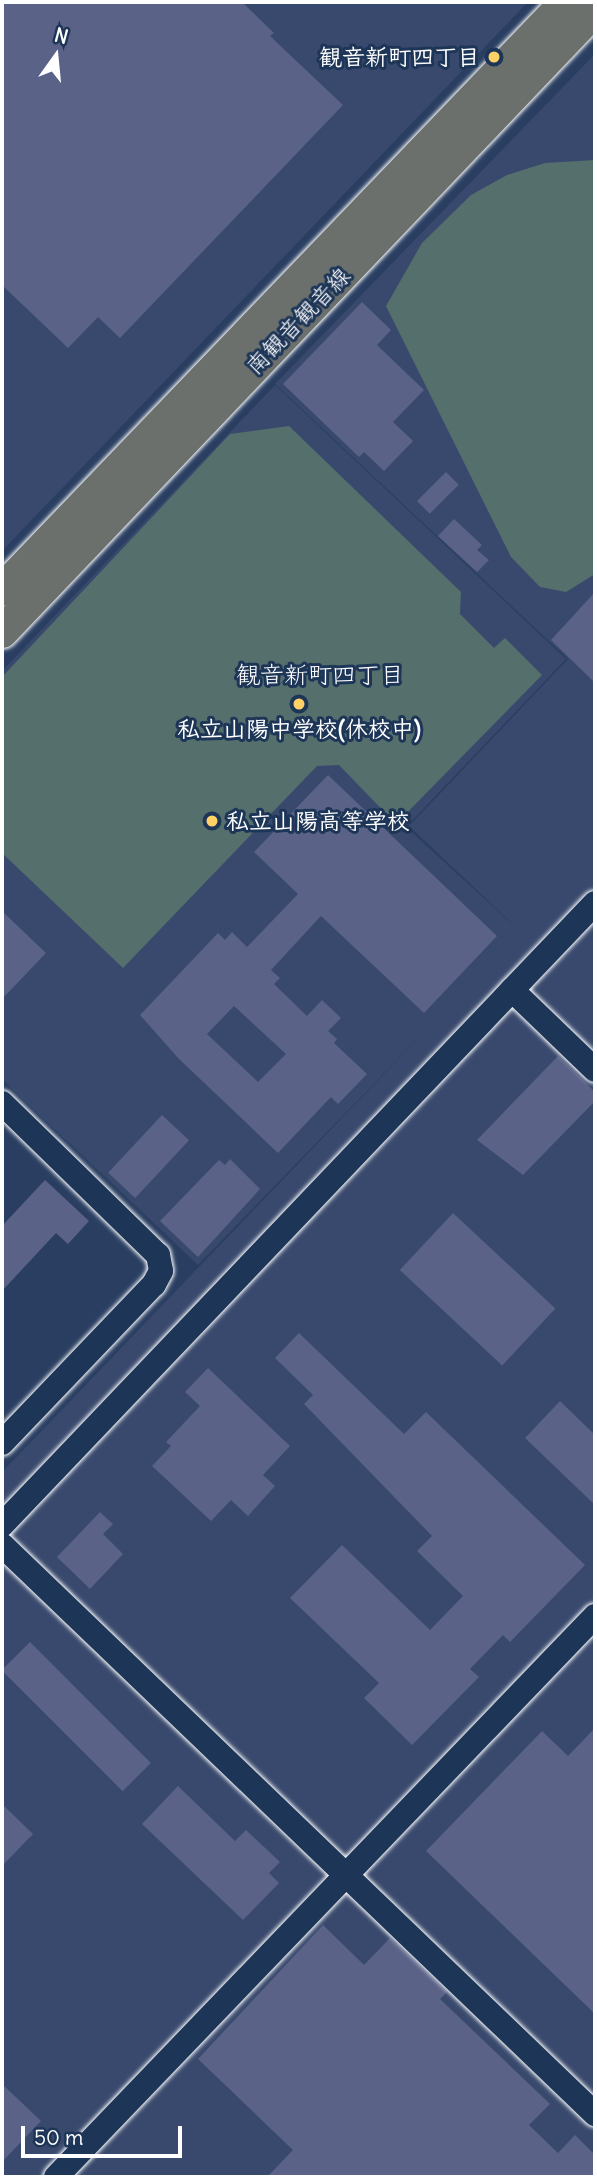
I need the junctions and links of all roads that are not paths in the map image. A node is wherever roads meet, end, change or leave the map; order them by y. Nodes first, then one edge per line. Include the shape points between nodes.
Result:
1 (566, 2) edge
2 (595, 10) edge
3 (2, 590) edge
4 (2, 632) edge
5 (595, 903) edge
6 (512, 990) junction
7 (595, 1070) edge
8 (2, 1103) edge
9 (2, 1443) edge
10 (2, 1525) edge
11 (2, 1545) edge
12 (595, 1616) edge
13 (346, 1876) junction
14 (595, 2114) edge
15 (56, 2177) edge

1 - 3 main road, 南観音観音線
2 - 4 main road, 南観音観音線
5 - 6 street
6 - 7 street
6 - 10 street
8 - 9 street via 158,1255 161,1270 154,1284
11 - 13 street
12 - 13 street
13 - 14 street
13 - 15 street

